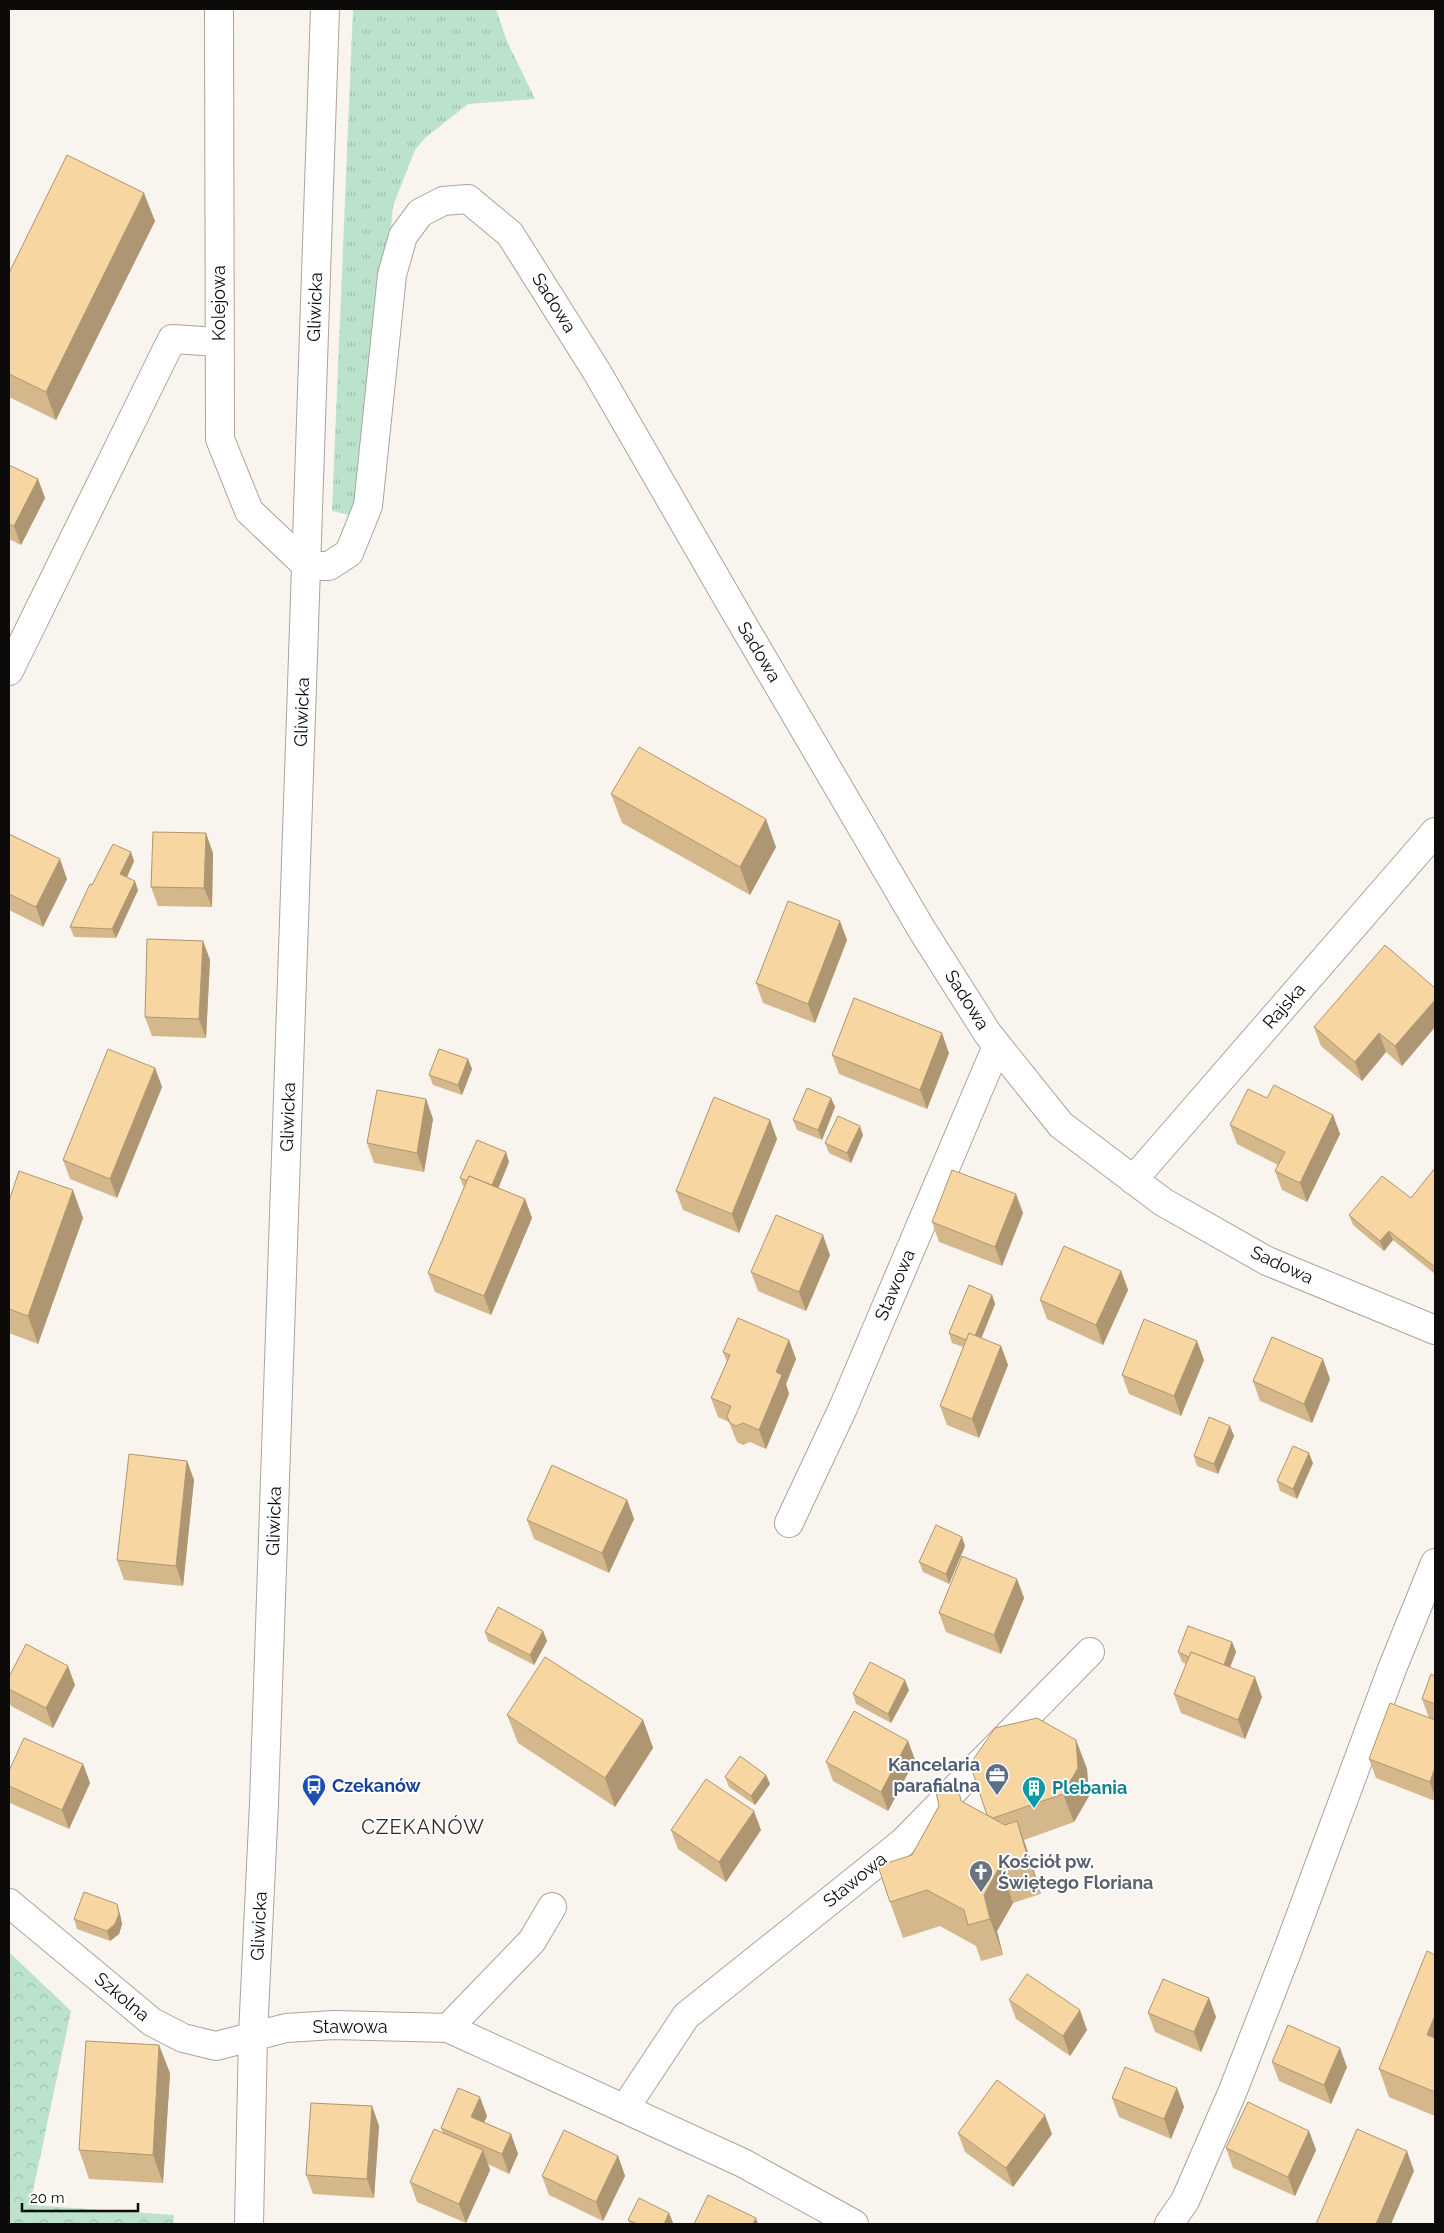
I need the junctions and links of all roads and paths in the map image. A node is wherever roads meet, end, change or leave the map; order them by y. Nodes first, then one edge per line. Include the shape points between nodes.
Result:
1 (219, 9) edge
2 (325, 9) edge
3 (220, 342) junction
4 (307, 566) junction
5 (9, 671) edge
6 (1435, 832) edge
7 (998, 1046) junction
8 (1133, 1180) junction
9 (1435, 1330) edge
10 (790, 1523) dead end
11 (1435, 1563) edge
12 (1090, 1652) dead end
13 (9, 1903) edge
14 (552, 1907) dead end
15 (448, 2028) junction
16 (253, 2035) junction
17 (625, 2108) junction
18 (249, 2224) edge
19 (854, 2224) edge
20 (1169, 2224) edge

1 - 3 street, Kolejowa
2 - 4 street, Gliwicka
3 - 4 street, Kolejowa via 220,439 249,512
3 - 5 street via 172,339
4 - 7 street, Sadowa via 328,566 349,553 368,506 392,275 403,236 420,213 443,201 468,199 510,234 597,372 922,930
4 - 16 street, Gliwicka via 265,1793
6 - 8 street, Rajska
7 - 8 street, Sadowa via 1061,1125
7 - 10 street, Stawowa via 843,1408
8 - 9 street, Sadowa via 1163,1202 1267,1261
11 - 20 street via 1232,2092 1185,2201
12 - 17 street, Stawowa via 902,1843 686,2016
13 - 16 street, Szkolna via 152,2022 183,2038 216,2046
14 - 15 street via 532,1941
15 - 16 street, Stawowa via 334,2025 286,2028
15 - 17 street, Stawowa
16 - 18 street, Gliwicka
17 - 19 street, Stawowa via 743,2162

